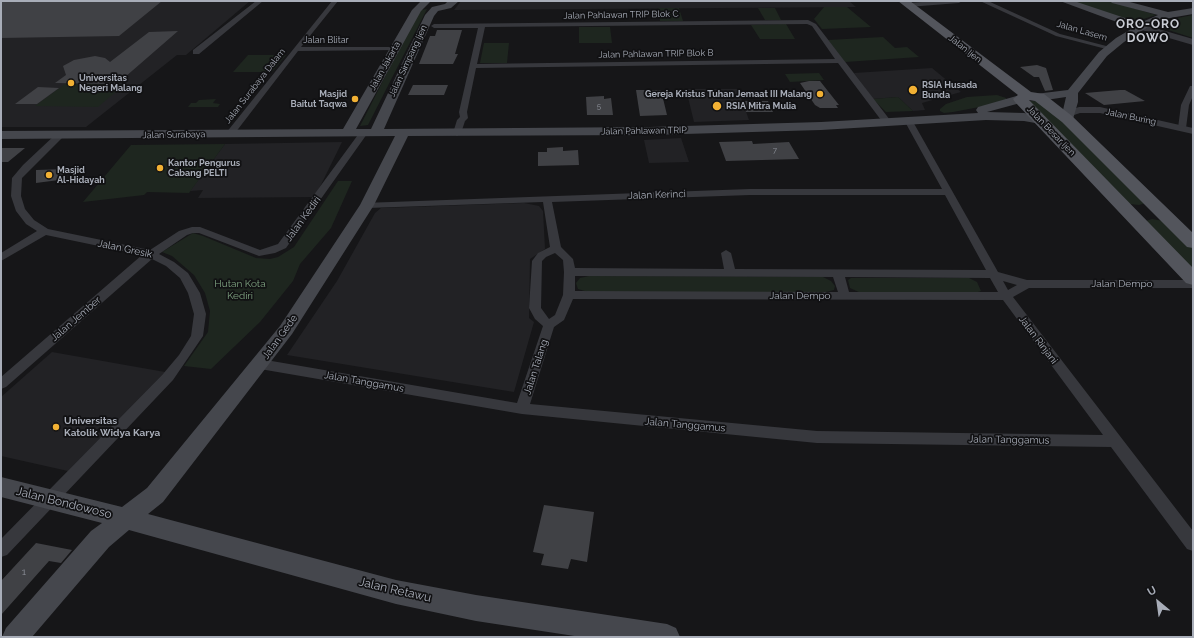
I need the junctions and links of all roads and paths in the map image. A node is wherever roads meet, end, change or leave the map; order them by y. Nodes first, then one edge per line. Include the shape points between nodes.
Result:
1 (260, 1) edge
2 (335, 1) edge
3 (454, 1) edge
4 (959, 1) edge
5 (983, 1) edge
6 (1065, 1) edge
7 (1115, 1) edge
8 (906, 3) edge
9 (423, 4) edge
10 (441, 8) junction
11 (1193, 12) edge
12 (1168, 16) junction
13 (434, 26) dead end
14 (482, 26) junction
15 (1141, 27) junction
16 (1193, 42) edge
17 (1110, 48) junction
18 (296, 49) junction
19 (395, 49) junction
20 (196, 52) dead end
21 (840, 61) junction
22 (473, 66) junction
23 (1193, 88) edge
24 (1072, 93) junction
25 (1028, 98) junction
26 (1067, 116) junction
27 (940, 118) junction
28 (908, 120) junction
29 (1041, 120) junction
30 (888, 122) junction
31 (1188, 129) edge
32 (457, 133) junction
33 (347, 134) junction
34 (369, 134) junction
35 (403, 134) junction
36 (1, 135) edge
37 (229, 135) junction
38 (59, 136) junction
39 (947, 192) junction
40 (547, 199) junction
41 (367, 205) junction
42 (1127, 210) junction
43 (1161, 211) junction
44 (44, 230) junction
45 (1193, 243) edge
46 (556, 248) junction
47 (726, 253) dead end
48 (152, 254) junction
49 (1, 258) edge
50 (570, 272) junction
51 (730, 274) junction
52 (838, 274) junction
53 (993, 274) junction
54 (1193, 279) edge
55 (1027, 284) junction
56 (1193, 284) edge
57 (569, 295) junction
58 (845, 296) junction
59 (1006, 296) junction
60 (549, 325) junction
61 (260, 364) junction
62 (1, 384) edge
63 (522, 409) junction
64 (1114, 441) junction
65 (1, 488) edge
66 (49, 500) junction
67 (127, 519) junction
68 (1193, 544) edge
69 (1, 550) edge
70 (15, 637) edge
71 (668, 637) edge

1 - 20 street
2 - 18 street, Jalan Blitar
3 - 10 main road, Jalan Simpang Ijen
4 - 8 street
5 - 17 street, Jalan Lasem via 1058,35
6 - 15 main road
7 - 12 main road
8 - 25 main road, Jalan Ijen
9 - 10 main road
9 - 19 main road, Jalan Jakarta
10 - 34 main road, Jalan Simpang Ijen via 430,14
11 - 12 main road
12 - 15 main road
13 - 14 street, Jalan Pahlawan TRIP Blok C
14 - 21 street, Jalan Pahlawan TRIP Blok C via 808,22 814,24
14 - 22 street
15 - 16 street
15 - 17 main road
17 - 24 main road
18 - 19 street, Jalan Blitar
18 - 37 street, Jalan Surabaya Dalam
19 - 33 main road, Jalan Jakarta
21 - 22 street, Jalan Pahlawan TRIP Blok B
21 - 30 street
22 - 32 street
23 - 31 street via 1185,105
24 - 25 main road, Jalan Pahlawan TRIP
24 - 26 main road
25 - 26 main road, Jalan Besar Ijen
25 - 27 main road, Jalan Pahlawan TRIP
25 - 29 main road, Jalan Besar Ijen
26 - 31 street, Jalan Buring via 1083,109 1100,110
26 - 43 main road, Jalan Besar Ijen
27 - 28 main road, Jalan Pahlawan TRIP
27 - 29 main road, Jalan Pahlawan TRIP via 1009,116
28 - 30 main road, Jalan Pahlawan TRIP
28 - 39 street, Jalan Rinjani
29 - 42 main road, Jalan Besar Ijen
30 - 32 main road, Jalan Pahlawan TRIP via 691,131
32 - 35 main road, Jalan Pahlawan TRIP
33 - 34 main road, Jalan Pahlawan TRIP
33 - 37 main road, Jalan Surabaya
34 - 35 main road, Jalan Pahlawan TRIP
34 - 48 street, Jalan Kediri via 282,246 259,253 196,230 183,233
35 - 41 main road, Jalan Gede
36 - 38 main road, Jalan Surabaya
37 - 38 main road, Jalan Surabaya
38 - 44 street, Jalan Gresik via 17,178 16,196 20,209 30,222
39 - 40 street, Jalan Kerinci via 750,192
39 - 53 street, Jalan Rinjani
40 - 41 street, Jalan Kerinci
40 - 46 street
41 - 61 main road, Jalan Gede via 286,330
42 - 43 main road
42 - 54 main road, Jalan Besar Ijen
43 - 45 main road, Jalan Besar Ijen
44 - 48 street, Jalan Gresik
44 - 49 street
46 - 50 street, Jalan Talang via 568,259
46 - 60 street via 542,255 537,261 535,308 538,316
47 - 51 street
48 - 62 street, Jalan Jember
48 - 66 street, Jalan Gresik via 184,276 194,293 200,314 197,336 168,377
50 - 51 street, Jalan Dempo
50 - 57 street, Jalan Talang
51 - 52 street, Jalan Dempo
52 - 53 street, Jalan Dempo
52 - 58 street
53 - 55 street, Jalan Dempo
53 - 59 street, Jalan Rinjani
55 - 56 street, Jalan Dempo
55 - 59 street, Jalan Dempo
57 - 58 street, Jalan Dempo
57 - 60 street, Jalan Talang via 560,317
58 - 59 street, Jalan Dempo
59 - 64 street, Jalan Rinjani
60 - 63 street, Jalan Talang
61 - 63 street, Jalan Tanggamus
61 - 67 main road, Jalan Gede via 155,495
63 - 64 street, Jalan Tanggamus via 817,437
64 - 68 street, Jalan Rinjani
65 - 66 main road, Jalan Bondowoso
66 - 67 main road, Jalan Bondowoso
66 - 69 street, Jalan Gresik
67 - 70 main road, Jalan Gede via 100,539
67 - 71 main road, Jalan Retawu via 396,592 476,608

